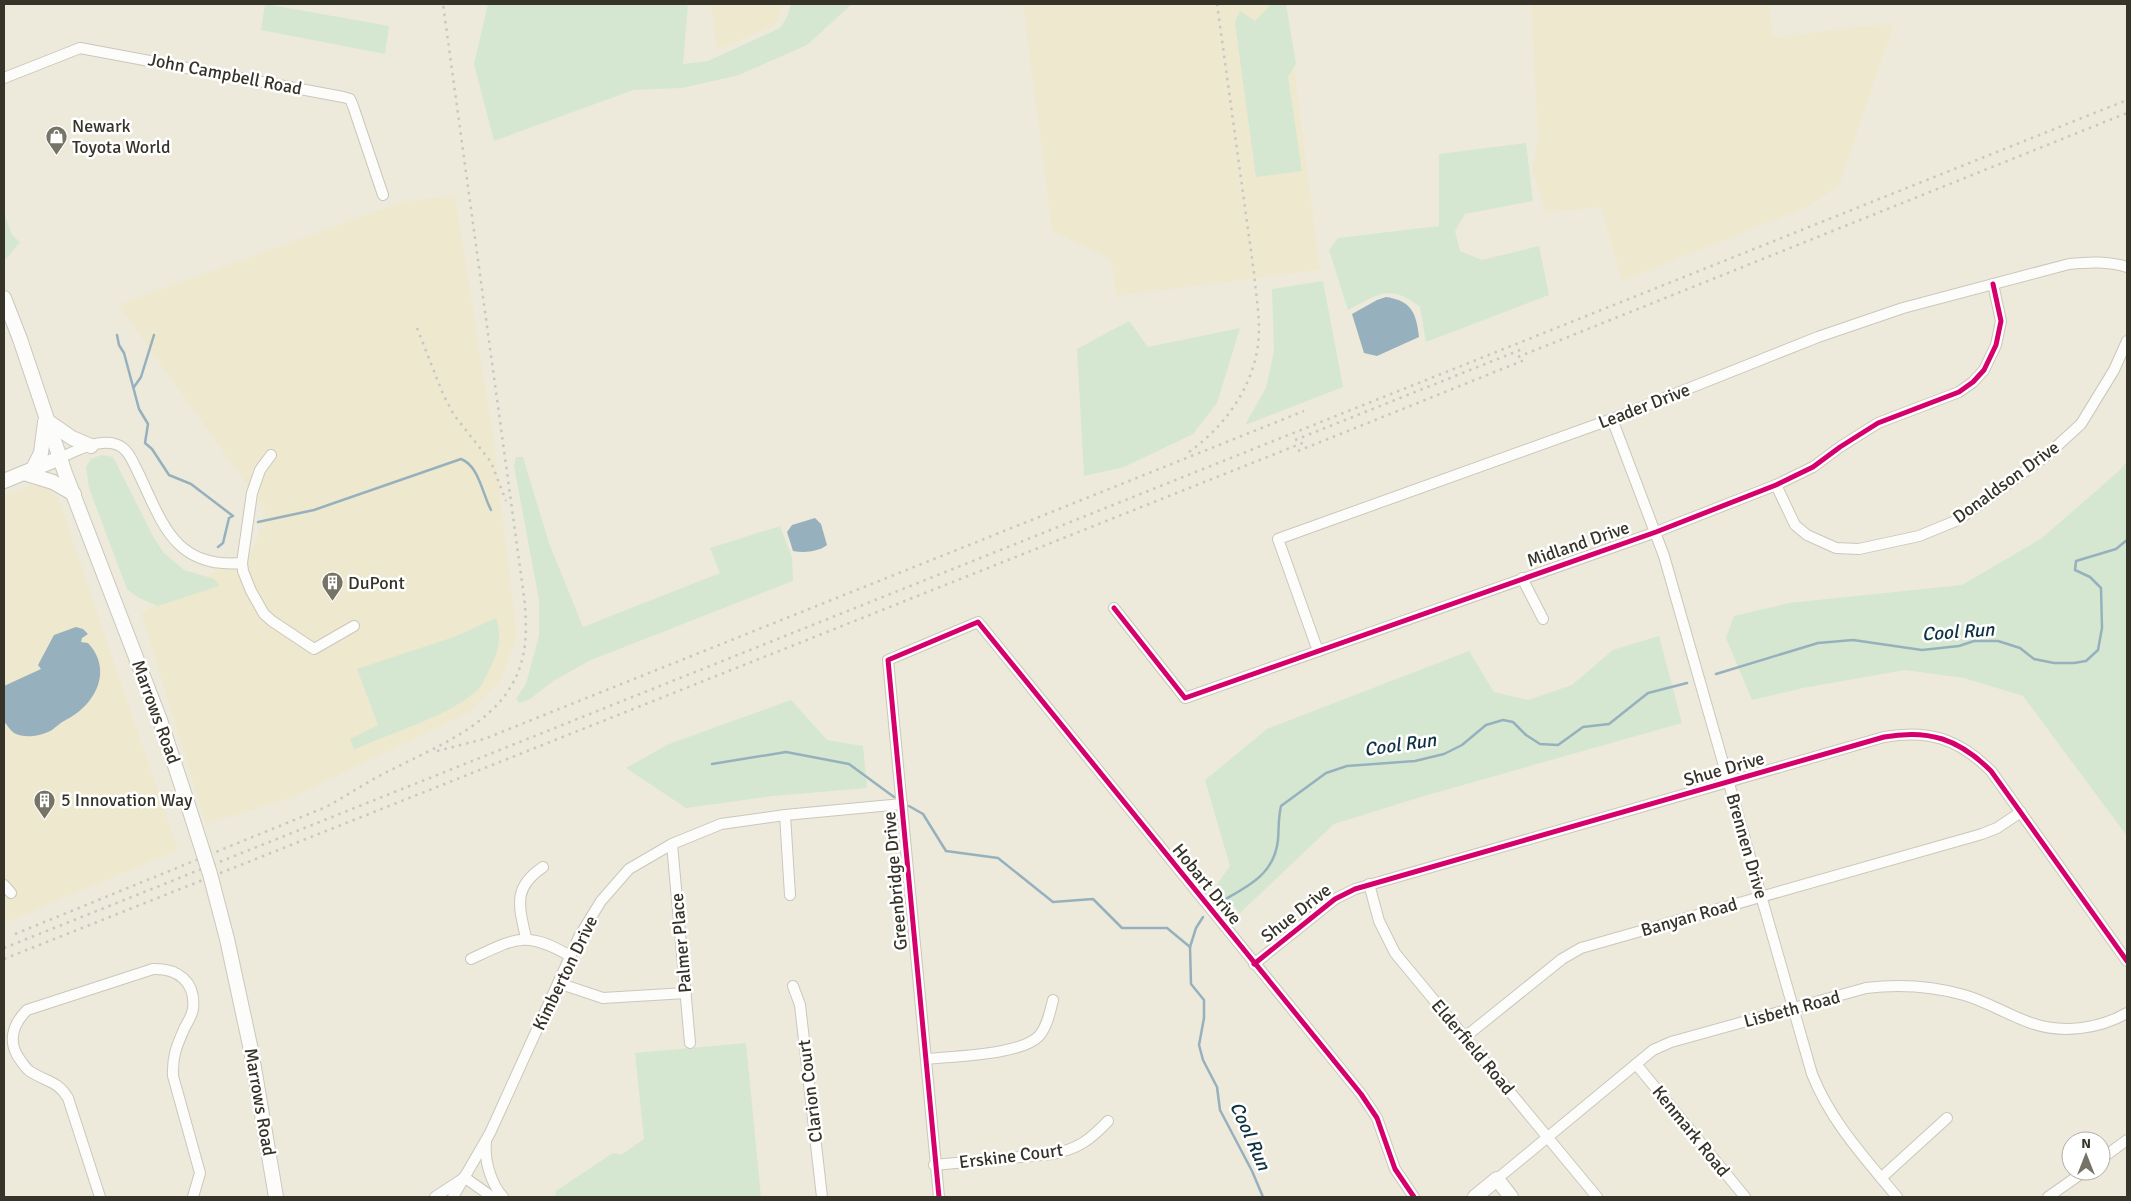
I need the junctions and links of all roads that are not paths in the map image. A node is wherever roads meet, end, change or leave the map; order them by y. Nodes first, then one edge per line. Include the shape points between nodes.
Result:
1 (4, 78) edge
2 (383, 195) dead end
3 (2127, 266) edge
4 (1993, 284) junction
5 (4, 298) edge
6 (2127, 341) edge
7 (46, 418) junction
8 (1612, 419) junction
9 (91, 446) junction
10 (271, 455) dead end
11 (60, 458) junction
12 (29, 471) junction
13 (4, 481) edge
14 (1776, 485) junction
15 (74, 494) junction
16 (1656, 532) junction
17 (242, 563) junction
18 (1522, 578) junction
19 (1114, 608) dead end
20 (1543, 619) dead end
21 (978, 622) joint
22 (354, 626) dead end
23 (1318, 650) junction
24 (1728, 782) junction
25 (902, 804) junction
26 (2021, 812) junction
27 (785, 815) junction
28 (672, 844) junction
29 (543, 867) dead end
30 (1369, 884) junction
31 (790, 895) dead end
32 (1761, 896) junction
33 (526, 938) junction
34 (570, 956) junction
35 (472, 959) dead end
36 (2127, 961) edge
37 (1254, 964) junction
38 (558, 983) junction
39 (793, 986) dead end
40 (686, 993) junction
41 (1054, 1000) dead end
42 (1793, 1008) junction
43 (2127, 1013) edge
44 (1465, 1037) junction
45 (690, 1043) dead end
46 (927, 1059) junction
47 (1636, 1064) junction
48 (1947, 1118) dead end
49 (1108, 1122) dead end
50 (1548, 1137) junction
51 (487, 1138) junction
52 (2127, 1140) edge
53 (2111, 1152) edge
54 (934, 1165) junction
55 (464, 1177) junction
56 (1881, 1178) junction
57 (2071, 1181) edge
58 (1494, 1182) junction
59 (100, 1197) edge
60 (193, 1197) edge
61 (276, 1197) edge
62 (435, 1197) edge
63 (453, 1197) edge
64 (492, 1197) edge
65 (503, 1197) edge
66 (822, 1197) edge
67 (939, 1197) edge
68 (1414, 1197) edge
69 (1475, 1197) edge
70 (1499, 1197) edge
71 (1511, 1197) edge
72 (1597, 1197) edge
73 (1746, 1197) edge
74 (1897, 1197) edge
75 (2048, 1197) edge

1 - 2 street, John Campbell Road via 80,48 350,99
3 - 4 street, Leader Drive via 2091,262 2069,264
4 - 8 street, Leader Drive via 1903,308 1818,337
4 - 14 street, Midland Drive via 2000,321 1996,345 1984,370 1973,382 1959,392 1878,423 1813,467
5 - 7 street, Marrows Road
6 - 14 street, Donaldson Drive via 2114,370 2081,424 2046,456 1958,520 1919,536 1860,549 1836,548 1807,535 1795,525
7 - 9 street via 72,438
7 - 11 street, Marrows Road
7 - 12 street via 41,453
8 - 16 street, Brennen Drive
8 - 23 street, Leader Drive via 1278,539
9 - 11 street
9 - 17 street via 116,444 129,454 164,525 188,553 209,563
10 - 17 street via 260,470 252,493
11 - 12 street
11 - 15 street, Marrows Road
12 - 13 street
12 - 15 street
14 - 16 street, Midland Drive
15 - 61 street, Marrows Road, bridge via 153,703 206,859 251,1050
16 - 18 street, Midland Drive
16 - 24 street, Brennen Drive
17 - 22 street via 251,591 264,614 314,649
18 - 20 street
18 - 23 street, Midland Drive
19 - 23 street, Midland Drive via 1185,698
21 - 25 street, Greenbridge Drive via 888,660
21 - 37 street, Hobart Drive
24 - 26 street, Shue Drive via 1901,734 1928,735 1943,738 1970,751 1991,771
24 - 30 street, Shue Drive
24 - 32 street, Brennen Drive
25 - 27 street, Kimberton Drive
25 - 46 street, Greenbridge Drive
26 - 32 street, Banyan Road via 1982,834
26 - 36 street, Shue Drive
27 - 28 street, Kimberton Drive via 721,824
27 - 31 street
28 - 34 street, Kimberton Drive via 629,869 588,921
28 - 40 street, Palmer Place
29 - 33 street via 526,880 520,895
30 - 37 street, Shue Drive via 1335,899
30 - 44 street, Elderfield Road via 1379,921 1395,953
32 - 42 street, Brennen Drive
32 - 44 street, Banyan Road via 1572,952
33 - 34 street via 554,946
33 - 35 street via 505,943
34 - 38 street, Kimberton Drive
37 - 68 street, Hobart Drive via 1370,1107 1395,1169
38 - 40 street via 603,998
38 - 51 street, Kimberton Drive
39 - 66 street, Clarion Court via 800,1005
40 - 45 street, Palmer Place
41 - 46 street via 1039,1036 1020,1047
42 - 43 street, Lisbeth Road via 1866,988 1900,986 1962,995 2031,1023 2052,1028 2090,1027
42 - 47 street, Lisbeth Road via 1662,1046
42 - 56 street, Brennen Drive via 1812,1074 1826,1106
44 - 50 street, Elderfield Road
46 - 54 street, Greenbridge Drive
47 - 50 street, Lisbeth Road
47 - 73 street, Kenmark Road
48 - 56 street
49 - 54 street, Erskine Court via 1094,1136 1070,1150
50 - 58 street, Lisbeth Road
50 - 72 street, Elderfield Road
51 - 55 street, Kimberton Drive
51 - 65 street via 487,1161 493,1182
52 - 53 street
54 - 67 street, Greenbridge Drive
55 - 62 street, Kimberton Drive
55 - 63 street, Kimberton Drive
55 - 64 street
56 - 74 street, Brennen Drive
57 - 75 street
58 - 69 street
58 - 70 street
58 - 71 street
59 - 60 street via 68,1098 62,1088 29,1071 14,1048 12,1037 18,1018 27,1010 153,968 174,971 185,979 192,995 193,1011 172,1061 200,1173

